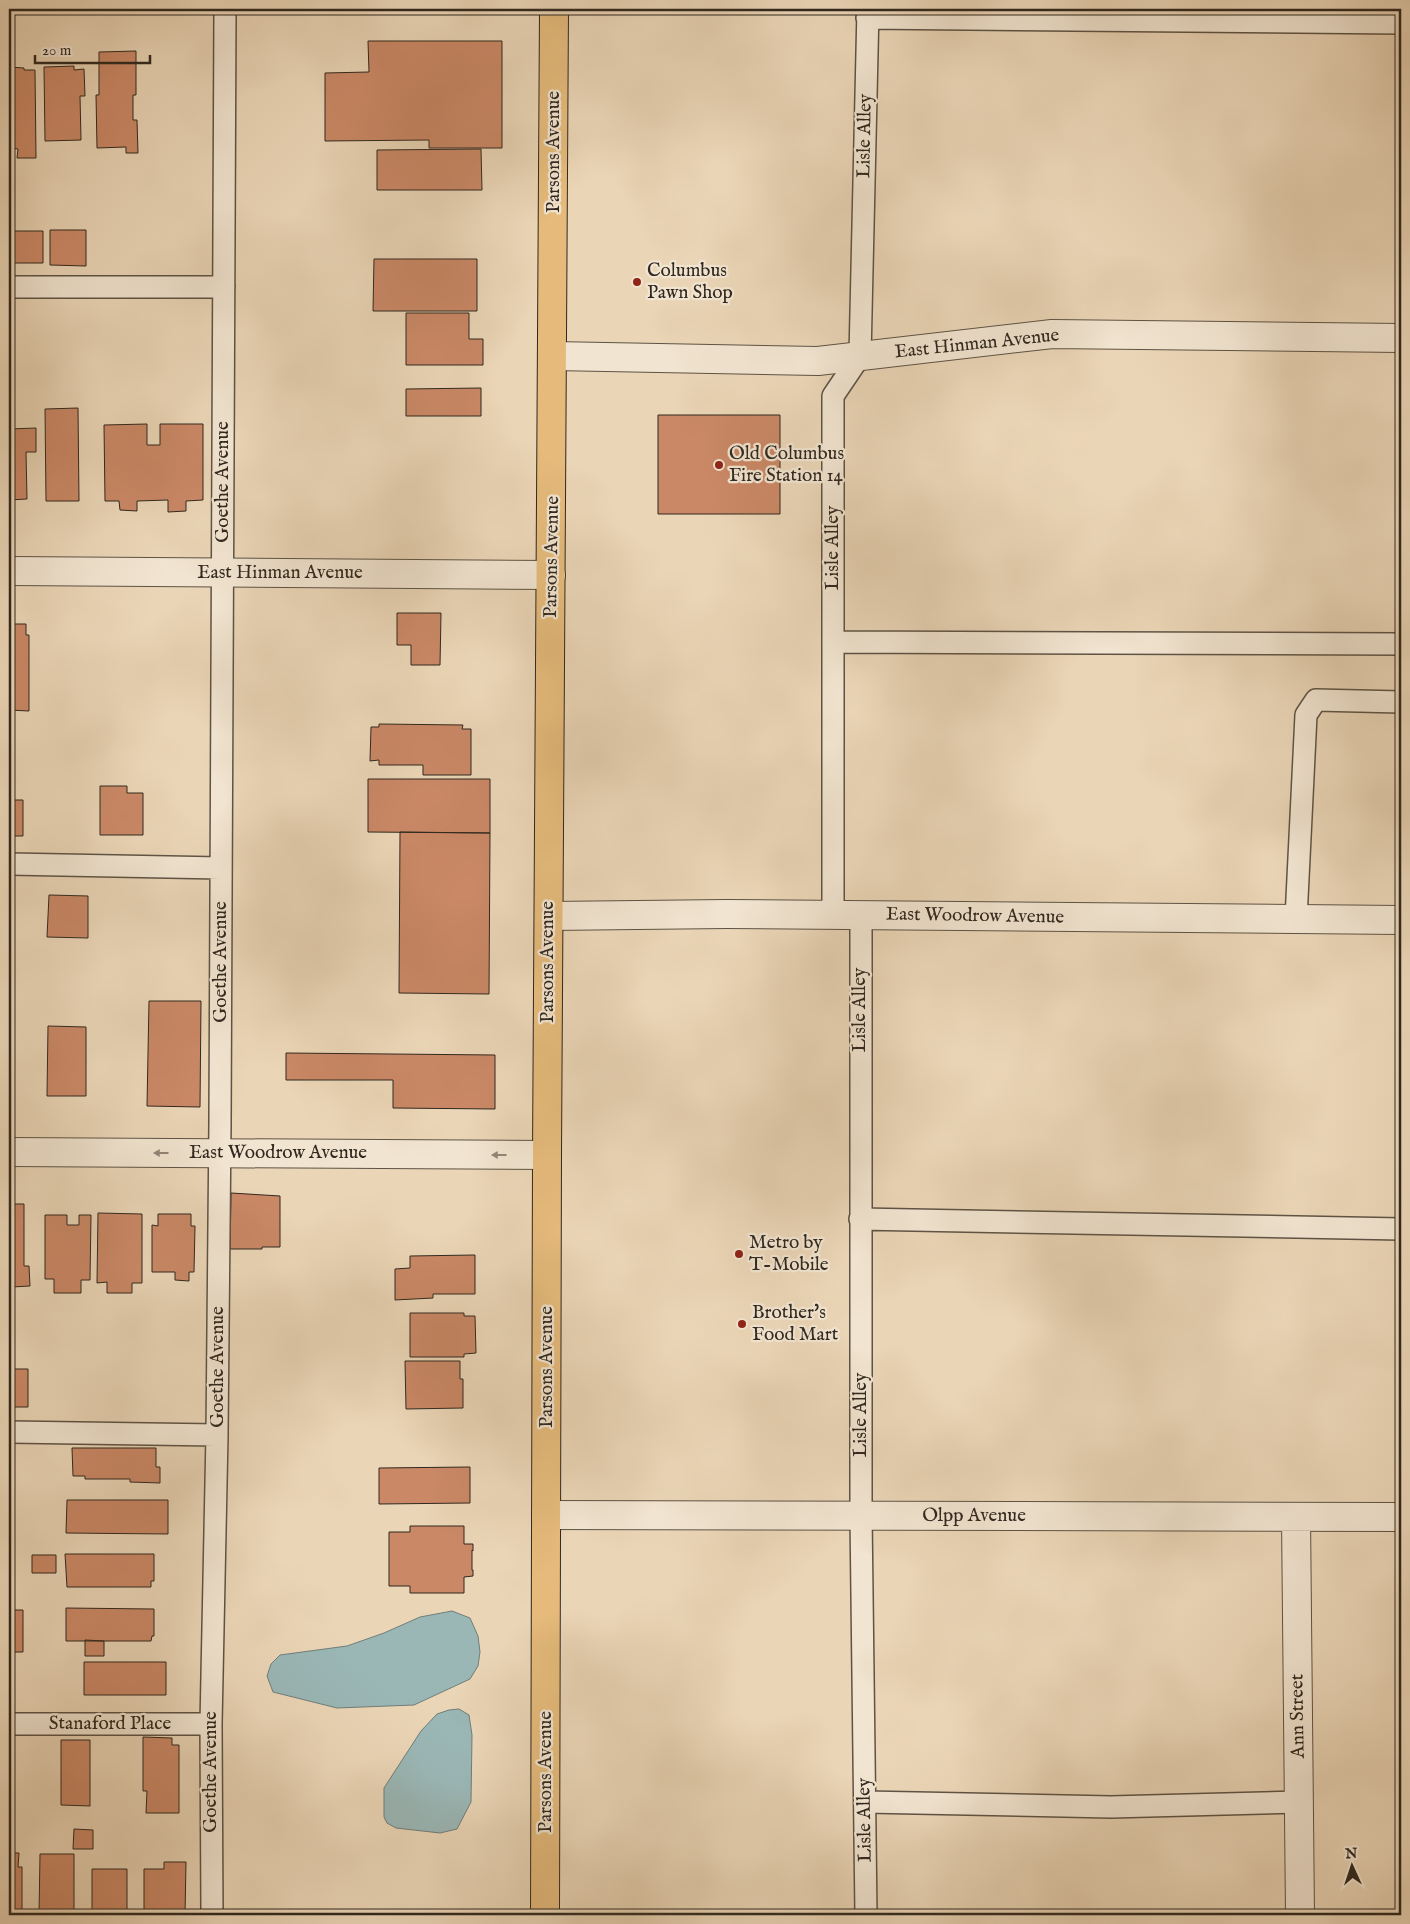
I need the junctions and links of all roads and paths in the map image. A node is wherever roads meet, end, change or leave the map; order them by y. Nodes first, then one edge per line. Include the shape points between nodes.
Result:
1 (225, 9) edge
2 (554, 9) edge
3 (868, 13) edge
4 (1401, 23) edge
5 (9, 287) edge
6 (224, 287) junction
7 (1401, 338) edge
8 (554, 356) junction
9 (860, 356) junction
10 (9, 571) edge
11 (222, 572) junction
12 (551, 575) junction
13 (832, 642) junction
14 (1401, 644) edge
15 (1401, 702) edge
16 (9, 864) edge
17 (221, 868) junction
18 (833, 915) junction
19 (860, 915) junction
20 (548, 916) junction
21 (1296, 919) junction
22 (1401, 920) edge
23 (9, 1152) edge
24 (220, 1153) junction
25 (547, 1155) junction
26 (860, 1219) junction
27 (1401, 1229) edge
28 (9, 1432) edge
29 (217, 1435) junction
30 (546, 1515) junction
31 (861, 1515) junction
32 (1296, 1517) junction
33 (1401, 1517) edge
34 (9, 1724) edge
35 (211, 1724) junction
36 (865, 1802) junction
37 (1299, 1802) junction
38 (212, 1915) edge
39 (545, 1915) edge
40 (866, 1915) edge
41 (1300, 1915) edge

1 - 6 lane, Goethe Avenue
2 - 8 main road, Parsons Avenue
3 - 4 lane
3 - 9 lane, Lisle Alley
5 - 6 lane
6 - 11 lane, Goethe Avenue
7 - 9 street, East Hinman Avenue via 1052,334
8 - 9 street, East Hinman Avenue via 818,361
8 - 12 main road, Parsons Avenue
9 - 13 lane, Lisle Alley via 833,396
10 - 11 street, East Hinman Avenue
11 - 12 street, East Hinman Avenue
11 - 17 lane, Goethe Avenue
12 - 20 main road, Parsons Avenue
13 - 14 lane
13 - 18 lane, Lisle Alley
15 - 21 lane via 1316,700 1306,715
16 - 17 lane
17 - 24 lane, Goethe Avenue
18 - 19 street, East Woodrow Avenue
18 - 20 street, East Woodrow Avenue
19 - 21 street, East Woodrow Avenue
19 - 26 lane, Lisle Alley
20 - 25 main road, Parsons Avenue
21 - 22 street, East Woodrow Avenue
24 -> 23 street, East Woodrow Avenue
25 -> 24 street, East Woodrow Avenue
24 - 29 lane, Goethe Avenue
25 - 30 main road, Parsons Avenue
26 - 27 lane
26 - 31 lane, Lisle Alley
28 - 29 lane
29 - 35 lane, Goethe Avenue
30 - 31 street, Olpp Avenue
30 - 39 main road, Parsons Avenue
31 - 32 street, Olpp Avenue
31 - 36 lane, Lisle Alley
32 - 33 street, Olpp Avenue
32 - 37 street, Ann Street
34 - 35 lane, Stanaford Place
35 - 38 lane, Goethe Avenue
36 - 37 lane via 1111,1808
36 - 40 lane, Lisle Alley
37 - 41 street, Ann Street

